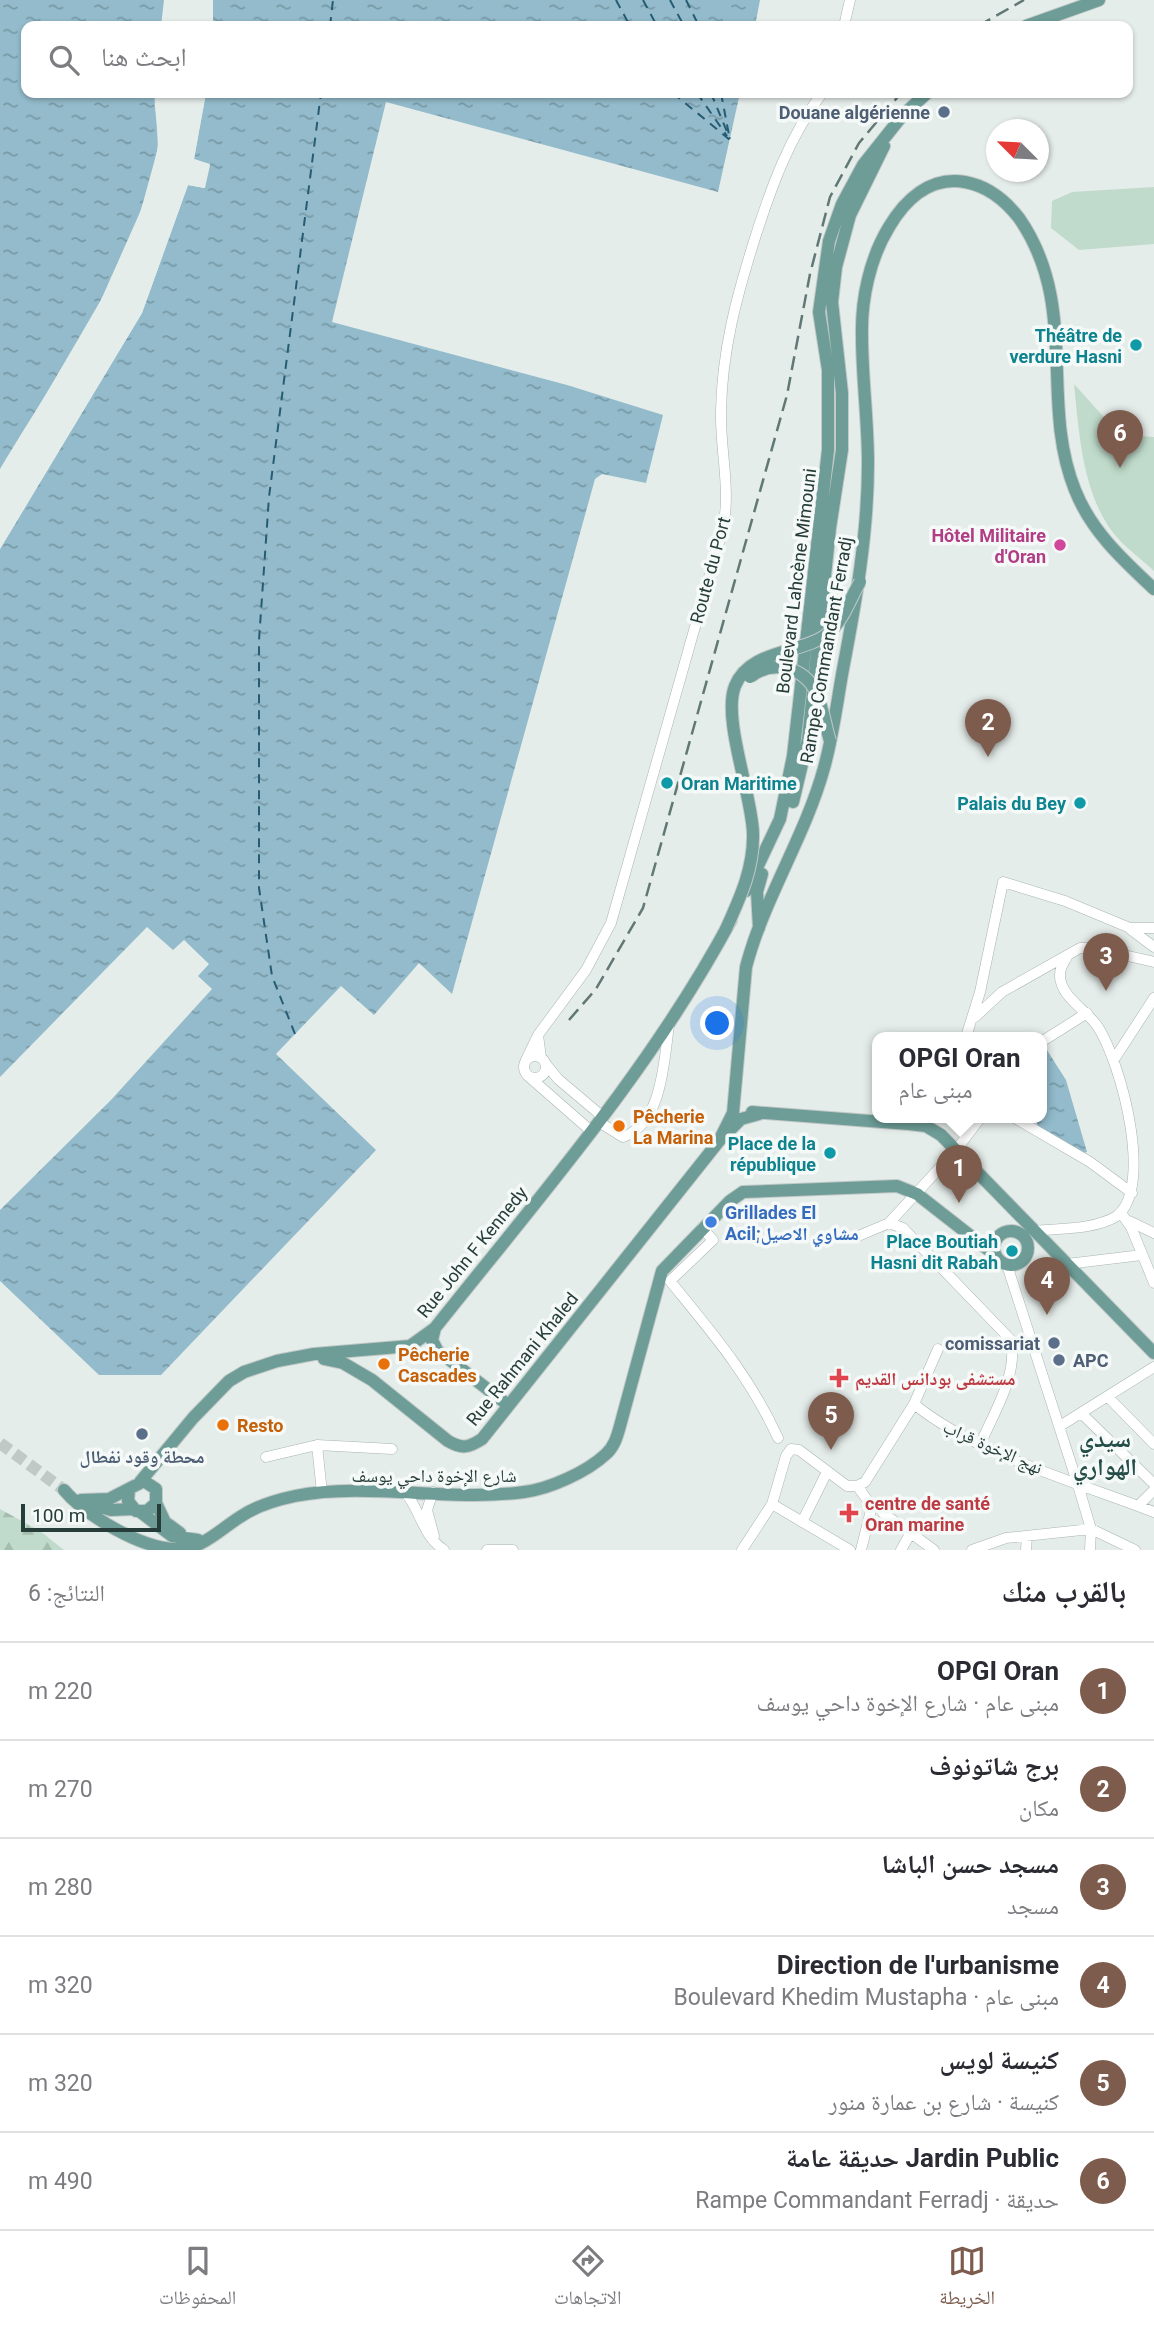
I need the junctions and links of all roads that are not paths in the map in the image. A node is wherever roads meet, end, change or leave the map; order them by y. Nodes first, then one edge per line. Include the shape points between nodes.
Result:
1 (850, 0) edge
2 (1099, 0) edge
3 (845, 21) edge
4 (1040, 21) edge
5 (818, 98) edge
6 (922, 98) edge
7 (890, 130) junction
8 (860, 582) junction
9 (1154, 589) edge
10 (732, 709) junction
11 (830, 741) junction
12 (759, 928) junction
13 (1130, 928) junction
14 (1154, 928) edge
15 (726, 929) junction
16 (1154, 947) edge
17 (1067, 957) junction
18 (1154, 962) edge
19 (1154, 998) edge
20 (1087, 1013) junction
21 (973, 1019) junction
22 (669, 1024) junction
23 (968, 1032) edge
24 (538, 1035) junction
25 (1047, 1038) edge
26 (1115, 1058) junction
27 (526, 1060) junction
28 (543, 1061) junction
29 (527, 1075) junction
30 (736, 1093) junction
31 (759, 1114) junction
32 (872, 1122) edge
33 (598, 1123) junction
34 (884, 1123) edge
35 (976, 1123) edge
36 (1023, 1123) edge
37 (719, 1141) junction
38 (957, 1149) junction
39 (1132, 1193) junction
40 (916, 1194) junction
41 (1121, 1213) junction
42 (889, 1223) junction
43 (702, 1228) junction
44 (1027, 1232) junction
45 (1154, 1233) edge
46 (856, 1237) dead end
47 (971, 1239) junction
48 (997, 1239) junction
49 (1028, 1252) junction
50 (1056, 1254) junction
51 (995, 1255) junction
52 (1142, 1255) junction
53 (1067, 1264) junction
54 (1007, 1265) junction
55 (1154, 1283) edge
56 (435, 1328) junction
57 (938, 1349) dead end
58 (371, 1351) junction
59 (1154, 1353) edge
60 (306, 1357) junction
61 (1154, 1367) edge
62 (372, 1380) junction
63 (1108, 1397) junction
64 (914, 1404) junction
65 (508, 1405) junction
66 (1082, 1413) junction
67 (1060, 1426) junction
68 (778, 1438) dead end
69 (170, 1444) junction
70 (1154, 1444) edge
71 (317, 1445) junction
72 (980, 1445) junction
73 (392, 1449) dead end
74 (266, 1457) dead end
75 (827, 1472) junction
76 (140, 1482) junction
77 (1077, 1482) junction
78 (857, 1486) junction
79 (155, 1487) junction
80 (1154, 1487) edge
81 (129, 1490) junction
82 (405, 1492) junction
83 (433, 1492) junction
84 (321, 1493) junction
85 (80, 1500) junction
86 (156, 1503) junction
87 (772, 1504) junction
88 (1138, 1506) junction
89 (136, 1511) junction
90 (1154, 1512) edge
91 (883, 1513) dead end
92 (802, 1522) junction
93 (1091, 1529) junction
94 (910, 1534) junction
95 (215, 1535) junction
96 (1027, 1536) junction
97 (440, 1547) edge
98 (487, 1550) edge
99 (513, 1550) edge
100 (742, 1550) edge
101 (850, 1550) edge
102 (861, 1550) edge
103 (901, 1550) edge
104 (934, 1550) edge
105 (972, 1550) edge
106 (1026, 1550) edge
107 (1090, 1550) edge
108 (1135, 1550) edge

1 - 3 street
2 - 4 main road
5 - 24 street, Route du Port via 780,163 735,300 722,382 721,447 728,505 611,923 586,970
6 - 7 main road, Boulevard Lahcène Mimouni
7 - 12 main road, Boulevard Lahcène Mimouni via 838,250 832,302 842,393 842,450 808,739 793,803 759,883
7 - 15 main road, Boulevard Lahcène Mimouni via 851,186 825,259 819,312 828,370 829,435 792,771 780,819
8 - 9 main road, Rampe Commandant Ferradj via 868,463 862,320 871,271 883,237 908,201 927,188 959,181 997,195 1014,211 1041,255 1050,281 1064,446 1075,491 1103,537
8 - 10 main road, bridge via 832,631 761,660 743,674 733,692
8 - 11 main road, Rampe Commandant Ferradj
10 - 11 main road, bridge via 745,682 760,670 772,666 792,669 815,690
10 - 15 main road, bridge via 753,835 744,889
11 - 12 main road, Rampe Commandant Ferradj via 808,816
12 - 30 main road via 746,967
13 - 14 street
13 - 16 street
13 - 21 street via 1003,882
15 - 22 main road, Boulevard Lahcène Mimouni
17 - 18 street via 1080,948 1093,948
17 - 20 street via 1060,979
17 - 21 street via 1002,992
19 - 26 street
20 - 25 street
20 - 26 street
21 - 23 street
22 - 33 main road, Rue John F Kennedy
22 - 33 street via 655,1104 631,1135 623,1137
24 - 27 street, Route du Port
24 - 28 street
26 - 39 street via 1137,1129 1139,1152
27 - 28 street
27 - 29 street
28 - 29 street via 545,1069 538,1077
28 - 33 street
29 - 33 street
30 - 31 main road via 741,1110
30 - 37 main road via 730,1122
31 - 32 main road
31 - 37 main road via 741,1119
33 - 56 main road, Rue John F Kennedy
34 - 38 main road via 926,1126
35 - 38 street
36 - 39 street
37 - 65 main road, Rue Rahmani Khaled
38 - 40 street
38 - 44 main road
39 - 41 street
40 - 42 street
40 - 43 main road, شارع الإخوة داحي يوسف via 897,1186 743,1192
40 - 47 main road, شارع الإخوة داحي يوسف
41 - 44 street via 1098,1224
41 - 45 street
41 - 52 street
42 - 46 street
42 - 72 street via 903,1228 937,1259 1011,1340 1011,1373
43 - 68 street via 713,1240 670,1280 735,1360
43 - 83 main road, شارع الإخوة داحي يوسف via 659,1278 616,1440 604,1456 533,1490
44 - 48 main road via 1005,1232
44 - 49 main road
44 - 50 main road
47 - 48 main road
47 - 51 main road, شارع الإخوة داحي يوسف
48 - 51 main road
49 - 50 main road
49 - 54 main road via 1018,1265
50 - 53 main road
51 - 54 main road
52 - 53 street
52 - 55 street
53 - 59 main road
54 - 67 street
56 - 58 main road, Rue John F Kennedy via 410,1346
56 - 65 main road via 432,1340 437,1350
57 - 64 street
58 - 60 main road, Rue John F Kennedy
58 - 62 main road via 363,1365
60 - 62 main road, Rue Rahmani Khaled via 343,1363
60 - 69 main road, Rue John F Kennedy via 258,1367 229,1381
61 - 63 street
62 - 65 main road, Rue Rahmani Khaled via 460,1447 482,1439
63 - 66 street
63 - 70 street
64 - 72 street, نهج الإخوة قراب
64 - 78 street via 868,1479
66 - 67 street
66 - 80 street
67 - 77 street
69 - 76 main road, Rue John F Kennedy
69 - 79 main road, Rue John F Kennedy via 159,1464
71 - 73 street
71 - 74 street
71 - 84 street
72 - 77 street, نهج الإخوة قراب
75 - 78 street via 847,1486
75 - 87 street via 793,1448 787,1454
75 - 92 street
76 - 79 main road
76 - 81 main road
77 - 88 street, نهج الإخوة قراب
77 - 93 street
78 - 102 street via 872,1506
79 - 86 main road
80 - 88 street
81 - 85 main road via 103,1500
81 - 89 main road via 128,1501
82 - 83 main road, شارع الإخوة داحي يوسف
82 - 84 main road, شارع الإخوة داحي يوسف
82 - 97 street via 427,1534
83 - 97 street via 428,1514
84 - 95 main road, شارع الإخوة داحي يوسف via 261,1506
85 - 89 main road
85 - 95 main road, شارع الإخوة داحي يوسف via 64,1490 116,1528 154,1545 187,1548
86 - 89 main road via 147,1511
86 - 95 main road via 174,1530
87 - 92 street
87 - 100 street
88 - 90 street, نهج الإخوة قراب
89 - 95 main road, شارع الإخوة داحي يوسف via 180,1539
91 - 94 street
92 - 101 street
93 - 96 street
93 - 107 street
93 - 108 street
94 - 103 street
94 - 104 street
96 - 105 street
96 - 106 street
98 - 99 street

